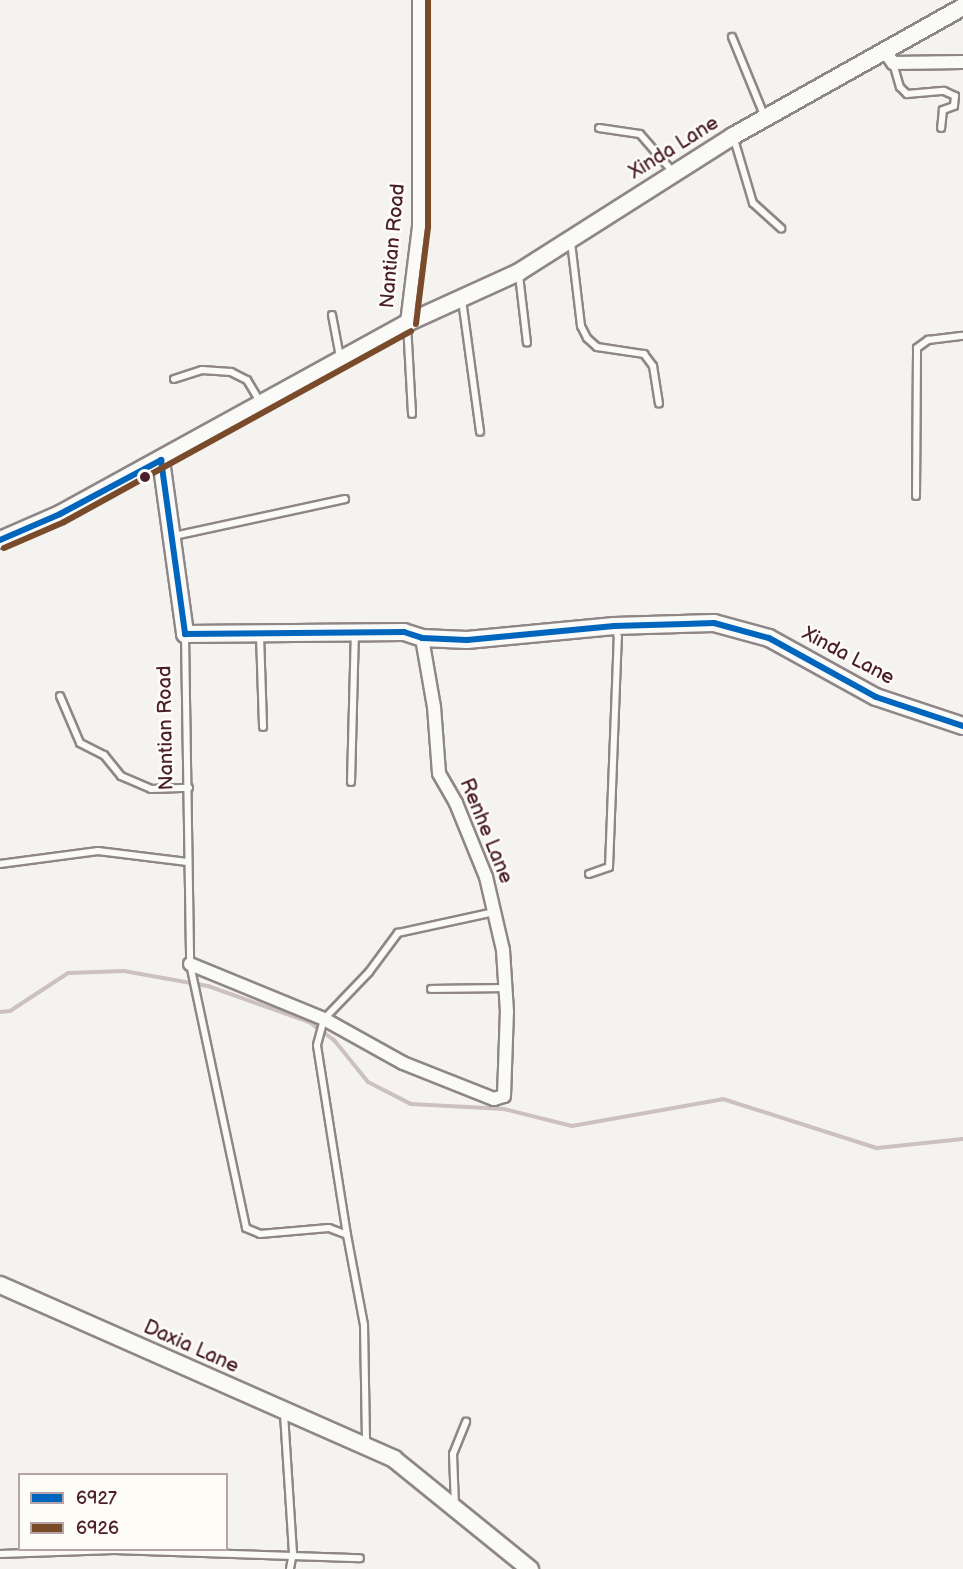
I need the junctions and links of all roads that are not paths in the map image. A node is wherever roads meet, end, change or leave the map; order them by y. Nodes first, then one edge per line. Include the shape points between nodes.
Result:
1 (419, 0) edge
2 (963, 6) edge
3 (732, 37) dead end
4 (888, 57) junction
5 (963, 62) edge
6 (765, 119) junction
7 (599, 128) dead end
8 (941, 128) dead end
9 (733, 136) junction
10 (673, 172) junction
11 (781, 228) dead end
12 (570, 240) junction
13 (519, 272) junction
14 (462, 300) junction
15 (332, 315) dead end
16 (407, 323) junction
17 (963, 336) edge
18 (527, 343) dead end
19 (341, 360) junction
20 (174, 379) dead end
21 (261, 404) junction
22 (659, 404) dead end
23 (412, 414) dead end
24 (480, 432) dead end
25 (161, 460) junction
26 (915, 496) dead end
27 (345, 499) dead end
28 (173, 536) junction
29 (0, 540) edge
30 (614, 626) junction
31 (355, 633) junction
32 (185, 634) junction
33 (260, 634) junction
34 (422, 638) junction
35 (60, 696) dead end
36 (963, 726) edge
37 (263, 727) dead end
38 (351, 782) dead end
39 (189, 788) junction
40 (187, 862) junction
41 (0, 864) edge
42 (589, 874) dead end
43 (494, 912) junction
44 (190, 964) junction
45 (506, 988) junction
46 (431, 989) dead end
47 (323, 1022) junction
48 (347, 1235) junction
49 (0, 1285) edge
50 (284, 1410) junction
51 (466, 1422) dead end
52 (366, 1446) junction
53 (455, 1509) junction
54 (86, 1551) edge
55 (174, 1551) edge
56 (293, 1553) junction
57 (0, 1554) edge
58 (360, 1558) dead end
59 (290, 1569) edge
60 (530, 1569) edge

1 - 16 street, Nantian Road via 419,227
2 - 4 street, Xinda Lane
3 - 6 lane
4 - 5 street
4 - 6 street, Xinda Lane
4 - 8 lane via 900,87 907,94 944,91 955,96 954,106 943,110
6 - 9 street, Xinda Lane
7 - 10 lane via 640,134
9 - 10 street, Xinda Lane
9 - 11 lane via 753,203
10 - 12 street, Xinda Lane
12 - 13 street, Xinda Lane
12 - 22 lane via 581,326 587,338 597,347 644,354 653,366
13 - 14 street, Xinda Lane
13 - 18 lane
14 - 16 street, Xinda Lane
14 - 24 lane
15 - 19 lane
16 - 19 street, Nantian Road
16 - 23 lane
17 - 26 lane via 928,340 917,348
19 - 21 street, Nantian Road
20 - 21 lane via 202,370 231,372 247,380
21 - 25 street, Nantian Road
25 - 28 street, Nantian Road
25 - 29 street, Nantian Road via 60,514
27 - 28 lane
28 - 32 street, Nantian Road
30 - 34 street via 467,640
30 - 36 street, Xinda Lane via 714,623 769,638 876,697
30 - 42 lane via 618,637 609,867
31 - 33 street
31 - 34 street via 404,632
31 - 38 lane
32 - 33 street
32 - 39 lane, Nantian Road
33 - 37 lane
34 - 43 street, Renhe Lane via 434,707 439,773 456,802 482,867
35 - 39 lane via 80,743 104,755 121,776 151,789
39 - 40 lane, Nantian Road
40 - 41 lane via 98,851
40 - 44 lane, Nantian Road
43 - 45 street
43 - 47 lane, Renhe Lane via 398,933
44 - 47 street
44 - 48 lane, Nantian Road via 246,1228 260,1234 329,1228
45 - 46 lane
45 - 47 street via 504,1096 494,1099 403,1063
47 - 48 lane, Renhe Lane via 317,1045
48 - 52 lane via 364,1326
49 - 50 street, Daxia Lane
50 - 52 street, Daxia Lane
50 - 56 lane
51 - 53 lane via 453,1454
52 - 53 street, Daxia Lane via 394,1459
53 - 60 street, Daxia Lane
54 - 57 lane
55 - 56 lane
56 - 58 lane
56 - 59 lane

